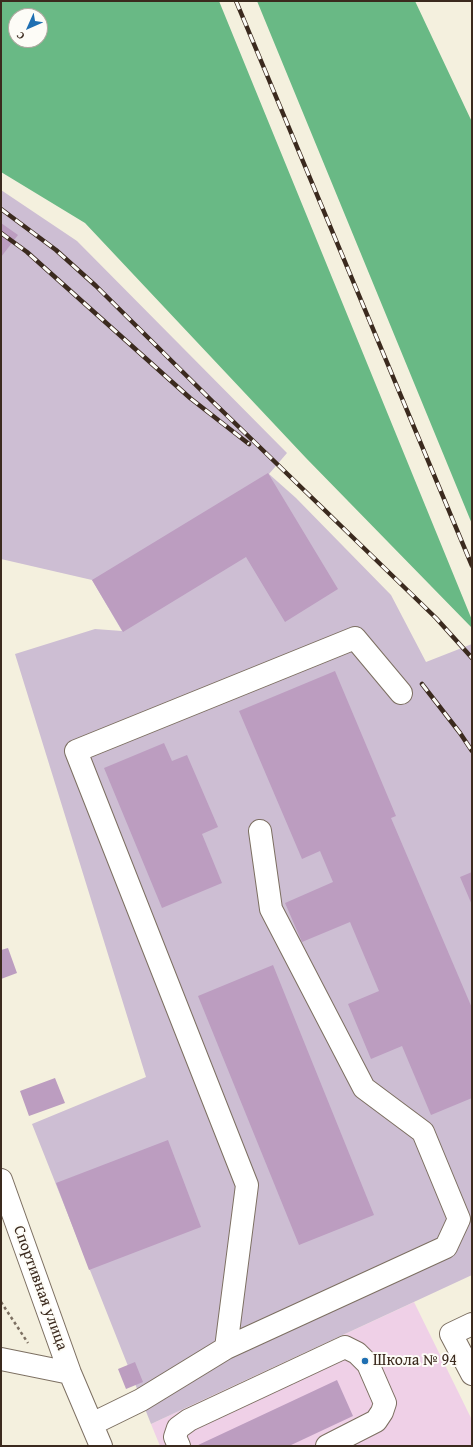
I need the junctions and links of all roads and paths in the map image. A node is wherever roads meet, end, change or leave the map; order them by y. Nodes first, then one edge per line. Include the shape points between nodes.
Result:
1 (401, 692) dead end
2 (260, 831) dead end
3 (1, 1180) edge
4 (472, 1324) edge
5 (226, 1348) junction
6 (1, 1359) edge
7 (70, 1373) junction
8 (472, 1374) edge
9 (92, 1424) junction
10 (100, 1446) edge
11 (179, 1446) edge
12 (327, 1446) edge

1 - 5 street via 356,638 76,751 247,1185
2 - 5 street via 271,909 364,1088 423,1132 459,1219 446,1247
3 - 7 street, Спортивная улица
4 - 8 street via 452,1334
5 - 9 street via 141,1400
6 - 7 street, Спортивная улица
7 - 9 street, Спортивная улица
9 - 10 street, Спортивная улица
11 - 12 street via 175,1437 178,1428 189,1420 345,1347 357,1353 368,1364 384,1403 376,1422

